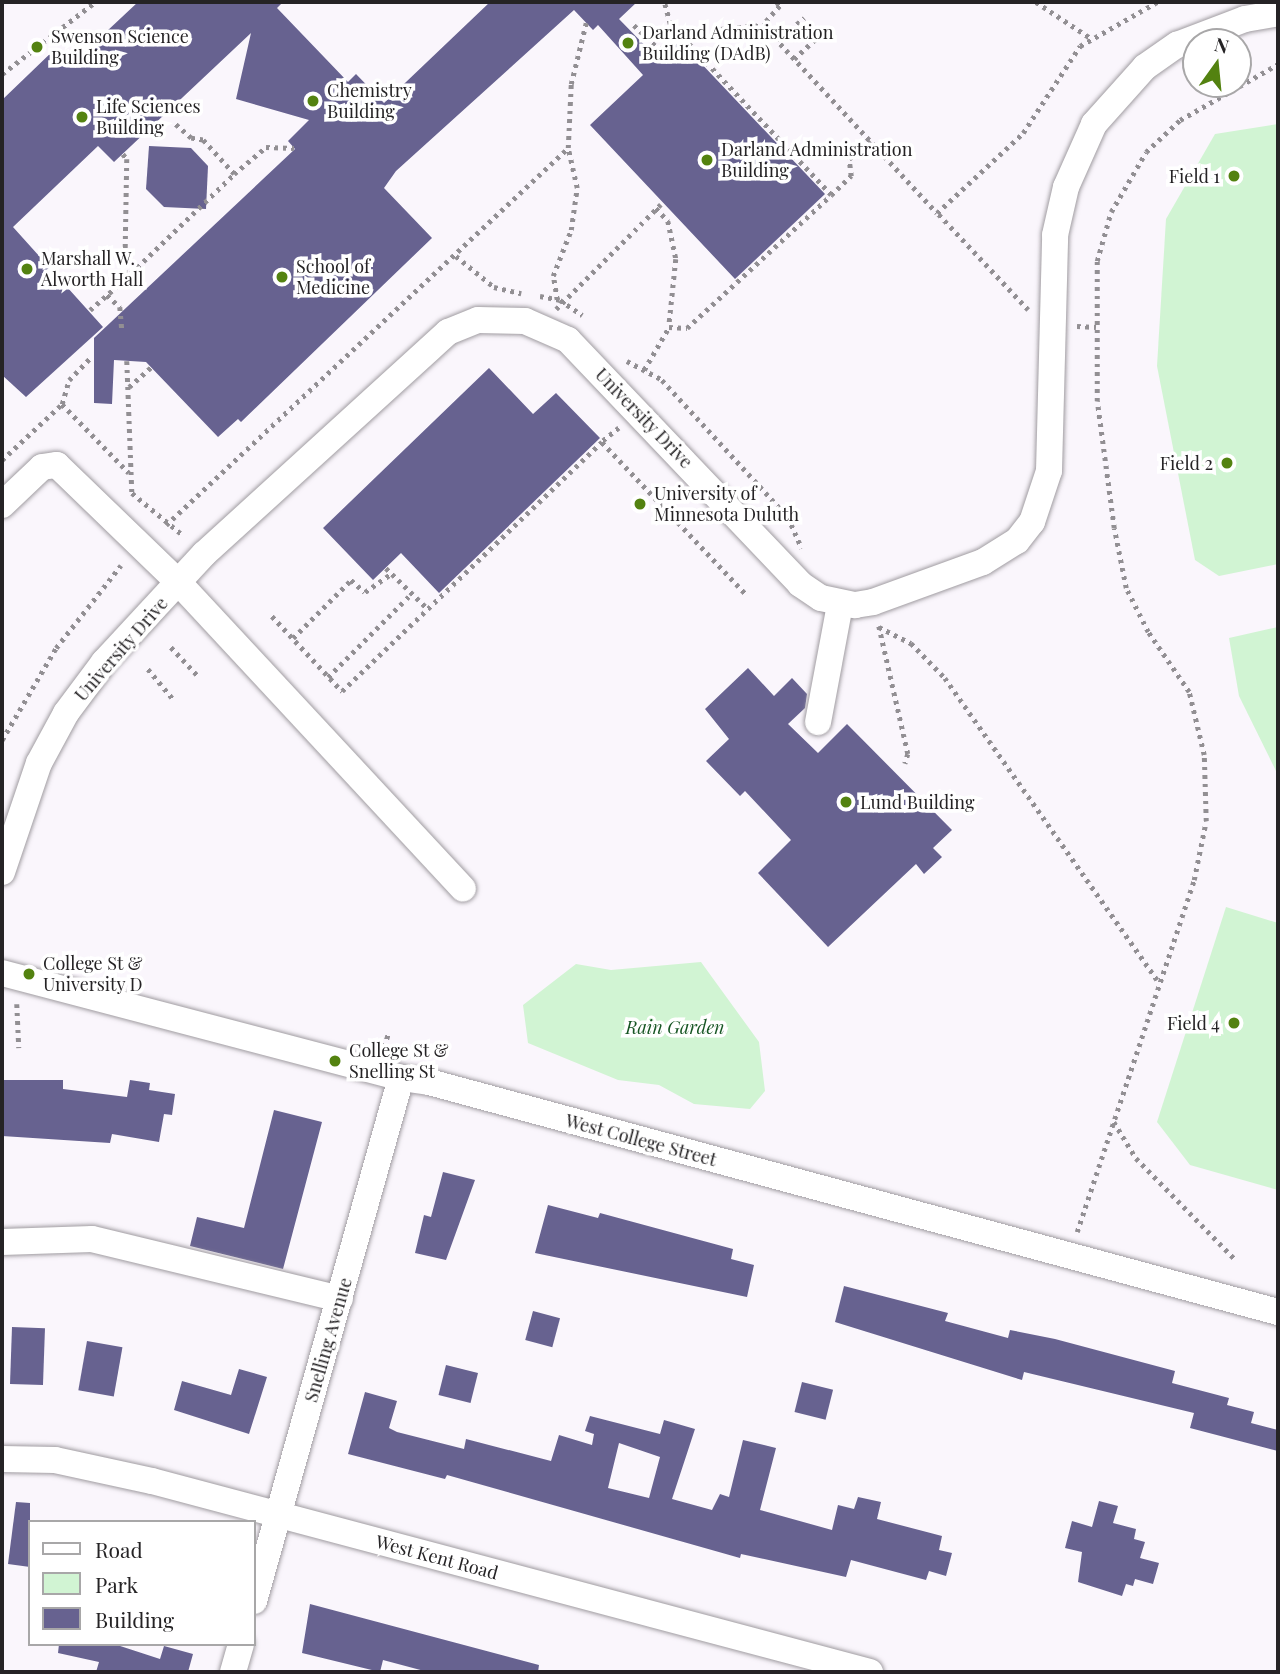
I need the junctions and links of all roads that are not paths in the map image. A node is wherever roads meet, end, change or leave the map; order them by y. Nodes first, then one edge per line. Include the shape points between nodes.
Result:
1 (1278, 13) edge
2 (2, 505) edge
3 (179, 583) junction
4 (840, 604) junction
5 (818, 722) dead end
6 (2, 872) edge
7 (463, 889) dead end
8 (2, 973) edge
9 (401, 1078) junction
10 (2, 1242) edge
11 (340, 1298) junction
12 (1278, 1312) edge
13 (2, 1459) edge
14 (279, 1515) junction
15 (256, 1594) edge
16 (240, 1646) edge
17 (233, 1672) edge
18 (870, 1672) edge

1 - 4 street, University Drive via 1211,30 1177,45 1110,102 1078,156 1055,234 1049,471 1032,522 1017,541 983,562 873,602
2 - 3 street via 42,467 57,466
3 - 4 street, University Drive via 448,332 478,320 506,317 544,326 568,340 800,584
3 - 6 street, University Drive via 104,662 66,713 38,763
3 - 7 street
4 - 5 street
8 - 9 street, West College Street
9 - 11 street, Snelling Avenue
9 - 12 street, West College Street
10 - 11 street via 92,1239
11 - 14 street, Snelling Avenue
13 - 14 street, West Kent Road via 55,1460
14 - 15 street, Snelling Avenue
14 - 18 street, West Kent Road
16 - 17 street

